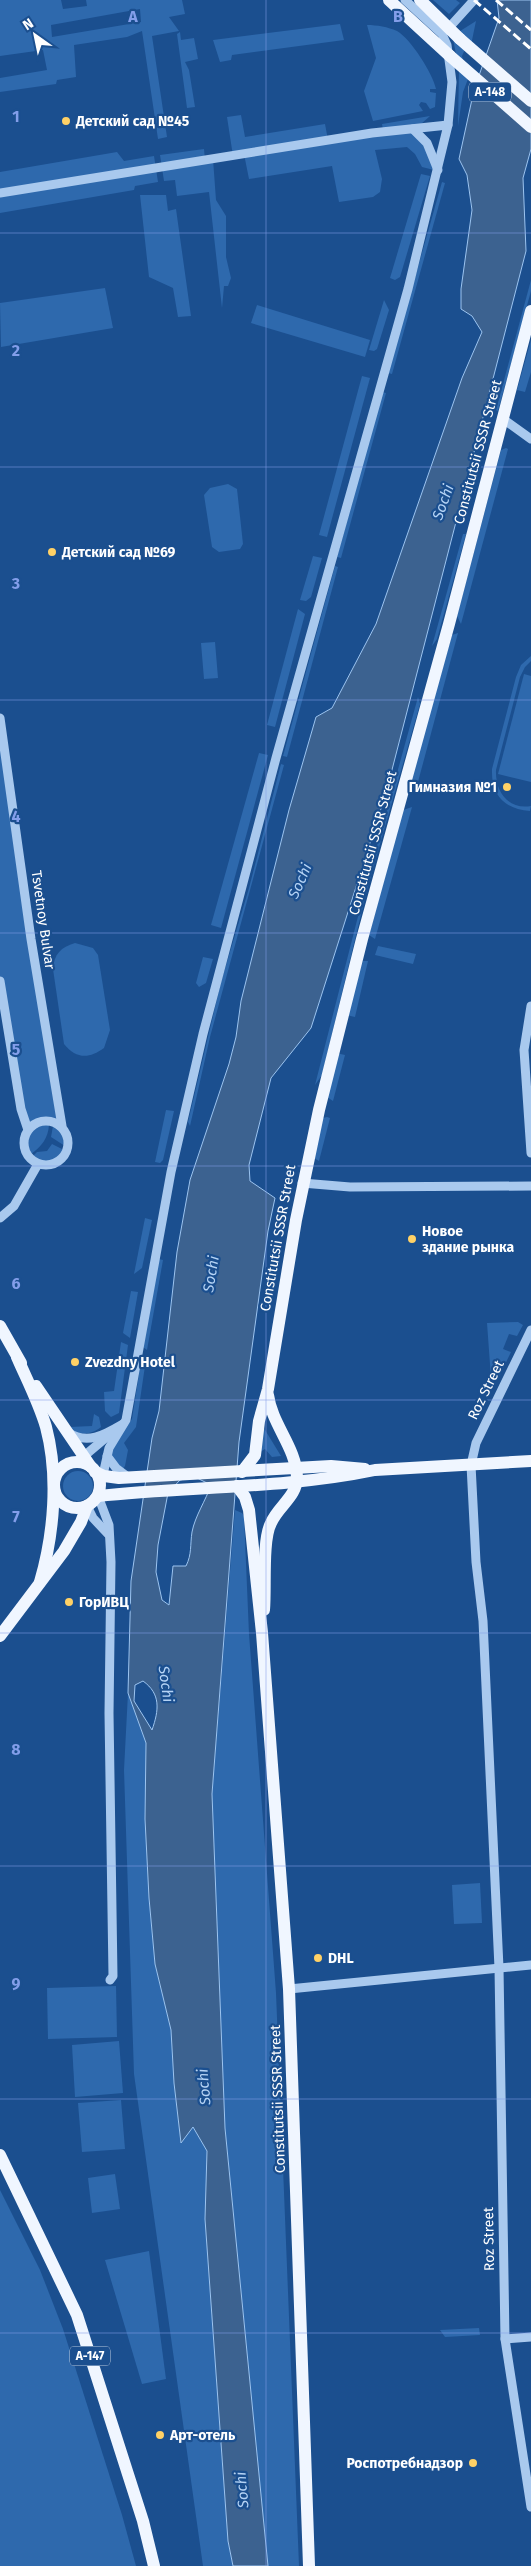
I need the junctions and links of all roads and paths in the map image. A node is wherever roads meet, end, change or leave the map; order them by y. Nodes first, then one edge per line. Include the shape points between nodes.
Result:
1 (389, 0) edge
2 (405, 0) edge
3 (420, 0) edge
4 (474, 0) edge
5 (442, 34) junction
6 (531, 101) edge
7 (448, 125) junction
8 (531, 127) edge
9 (413, 128) junction
10 (438, 171) junction
11 (0, 193) edge
12 (531, 311) edge
13 (503, 418) junction
14 (531, 439) edge
15 (0, 718) edge
16 (0, 981) edge
17 (531, 1006) edge
18 (62, 1126) junction
19 (28, 1130) junction
20 (531, 1153) edge
21 (38, 1164) junction
22 (302, 1183) junction
23 (531, 1186) edge
24 (0, 1218) edge
25 (0, 1326) edge
26 (531, 1330) edge
27 (16, 1357) junction
28 (268, 1389) junction
29 (125, 1422) junction
30 (64, 1429) junction
31 (107, 1456) junction
32 (531, 1461) edge
33 (471, 1465) junction
34 (240, 1472) junction
35 (93, 1474) junction
36 (296, 1474) junction
37 (129, 1477) junction
38 (54, 1484) junction
39 (237, 1486) junction
40 (87, 1506) junction
41 (108, 1534) junction
42 (40, 1582) junction
43 (262, 1632) junction
44 (0, 1636) edge
45 (531, 1965) edge
46 (499, 1968) junction
47 (110, 1980) dead end
48 (289, 1989) junction
49 (0, 2155) edge
50 (531, 2337) edge
51 (505, 2339) junction
52 (531, 2507) edge
53 (154, 2566) edge
54 (309, 2566) edge

1 - 8 main road, А-148, bridge
2 - 5 street
3 - 6 main road, А-148, bridge
4 - 5 street
5 - 7 street via 448,45 452,68
7 - 9 street
7 - 10 street
9 - 10 street via 428,145
9 - 11 street
10 - 29 street via 203,1034 173,1166
12 - 13 main road, Constitutsii SSSR Street
13 - 14 street
13 - 22 main road, Constitutsii SSSR Street via 362,939
15 - 18 street, Tsvetnoy Bulvar via 31,939
16 - 19 street via 21,1109
17 - 20 street via 524,1050
18 - 19 street via 44,1120
18 - 21 street via 69,1144 64,1157 52,1165
19 - 21 street via 24,1148
21 - 24 street via 14,1206
22 - 23 street via 350,1187
22 - 28 main road, Constitutsii SSSR Street
25 - 27 main road
26 - 33 street, Roz Street via 476,1444
27 - 30 main road
27 - 38 main road via 46,1427
28 - 34 main road via 259,1421 255,1456
28 - 36 main road via 273,1418 295,1459
29 - 30 street via 95,1438 76,1436
29 - 31 street via 112,1441
29 - 35 street
30 - 35 main road
31 - 35 street
31 - 37 street
32 - 33 main road
33 - 36 main road
33 - 46 street, Roz Street via 483,1621
34 - 36 main road
34 - 37 main road
35 - 37 main road
35 - 38 main road via 61,1469
35 - 39 main road via 126,1492
35 - 40 main road
35 - 41 street via 110,1525
36 - 39 main road
36 - 43 main road via 294,1493 274,1516 267,1534
38 - 40 main road via 61,1502 73,1508
38 - 42 main road via 50,1541
39 - 43 main road via 249,1510
40 - 41 street
40 - 42 main road via 64,1551
41 - 47 street via 112,1562 109,1713 113,1976
42 - 44 main road
43 - 48 main road, Constitutsii SSSR Street
45 - 46 street
46 - 48 street
46 - 51 street, Roz Street
48 - 54 main road, Constitutsii SSSR Street
49 - 53 main road, А-147 via 77,2315 143,2521
50 - 51 street
51 - 52 street, Roz Street

